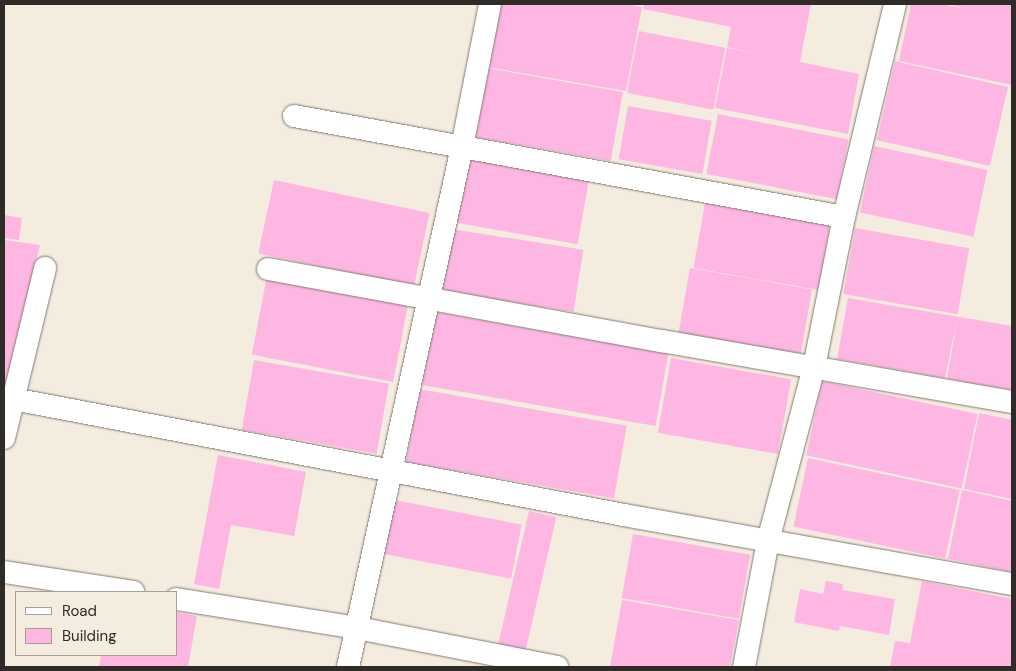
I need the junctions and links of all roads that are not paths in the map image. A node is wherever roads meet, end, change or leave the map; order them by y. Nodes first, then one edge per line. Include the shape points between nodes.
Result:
1 (490, 4) edge
2 (895, 4) edge
3 (294, 116) dead end
4 (462, 148) junction
5 (844, 217) junction
6 (45, 268) dead end
7 (268, 269) dead end
8 (429, 297) junction
9 (814, 366) junction
10 (13, 399) junction
11 (1012, 402) edge
12 (4, 438) edge
13 (391, 469) junction
14 (768, 541) junction
15 (4, 572) edge
16 (1012, 584) edge
17 (127, 591) edge
18 (178, 599) edge
19 (357, 628) junction
20 (348, 667) edge
21 (557, 667) edge
22 (744, 667) edge

1 - 4 street
2 - 5 street
3 - 4 street
4 - 5 street
4 - 8 street
5 - 9 street
6 - 10 street
7 - 8 street
8 - 9 street
8 - 13 street
9 - 11 street
9 - 14 street
10 - 12 street
10 - 13 street
13 - 14 street
13 - 19 street
14 - 16 street
14 - 22 street
15 - 17 street
18 - 19 street
19 - 20 street
19 - 21 street

